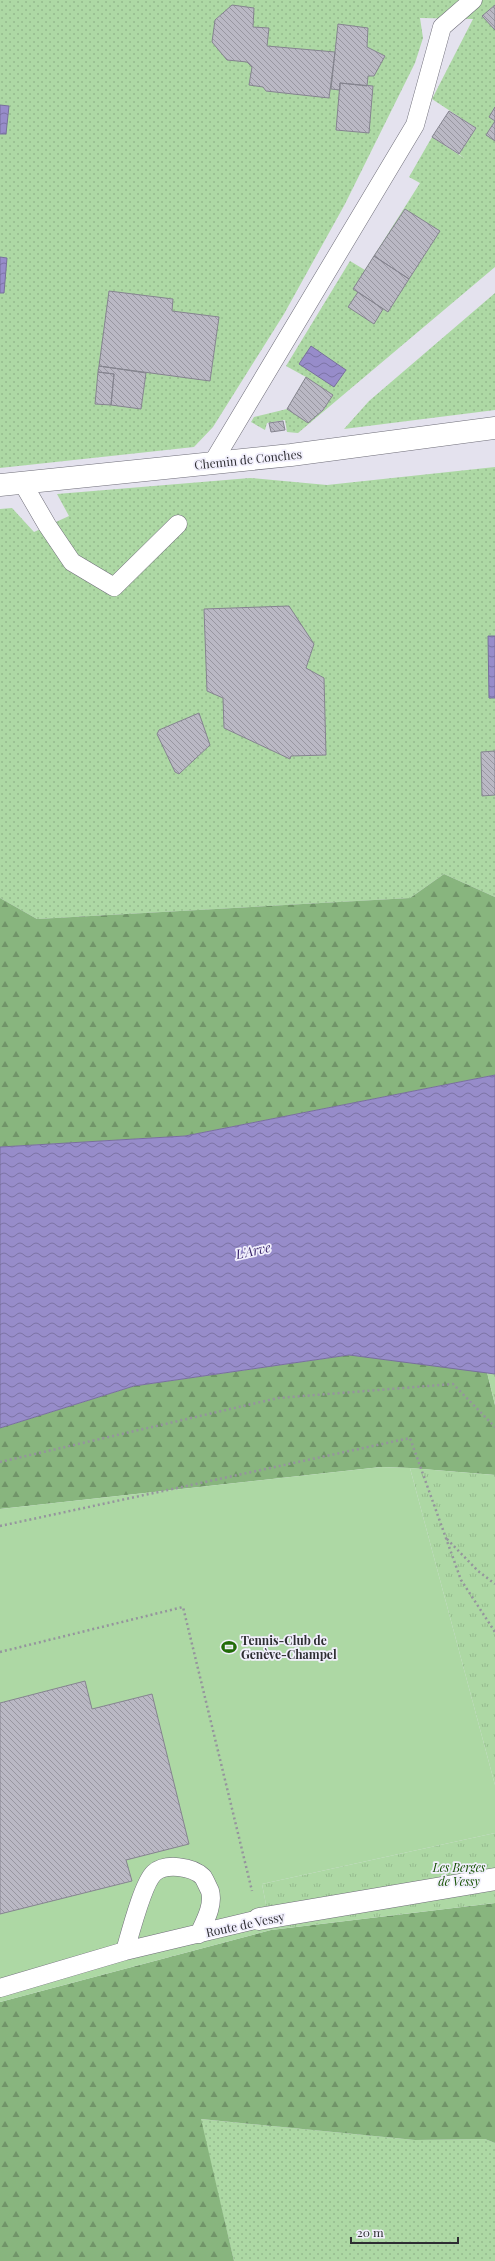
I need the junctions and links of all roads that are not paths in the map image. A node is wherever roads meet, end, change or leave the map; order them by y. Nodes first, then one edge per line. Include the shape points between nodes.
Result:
1 (472, 0) edge
2 (495, 428) edge
3 (213, 462) junction
4 (22, 482) junction
5 (0, 485) edge
6 (178, 524) dead end
7 (495, 1879) edge
8 (259, 1919) joint
9 (199, 1934) junction
10 (125, 1951) junction
11 (0, 1988) edge

1 - 3 lane via 442,27 414,125
2 - 3 street, Chemin de Conches via 291,455
3 - 4 street, Chemin de Conches
4 - 5 street, Chemin de Conches
4 - 6 lane via 72,562 114,587
7 - 8 street, Route de Vessy
8 - 9 lane, Route de Vessy
9 - 10 lane, Route de Vessy
9 - 10 lane via 209,1912 210,1892 202,1877 185,1868 163,1868 153,1874 142,1898
10 - 11 lane, Route de Vessy

